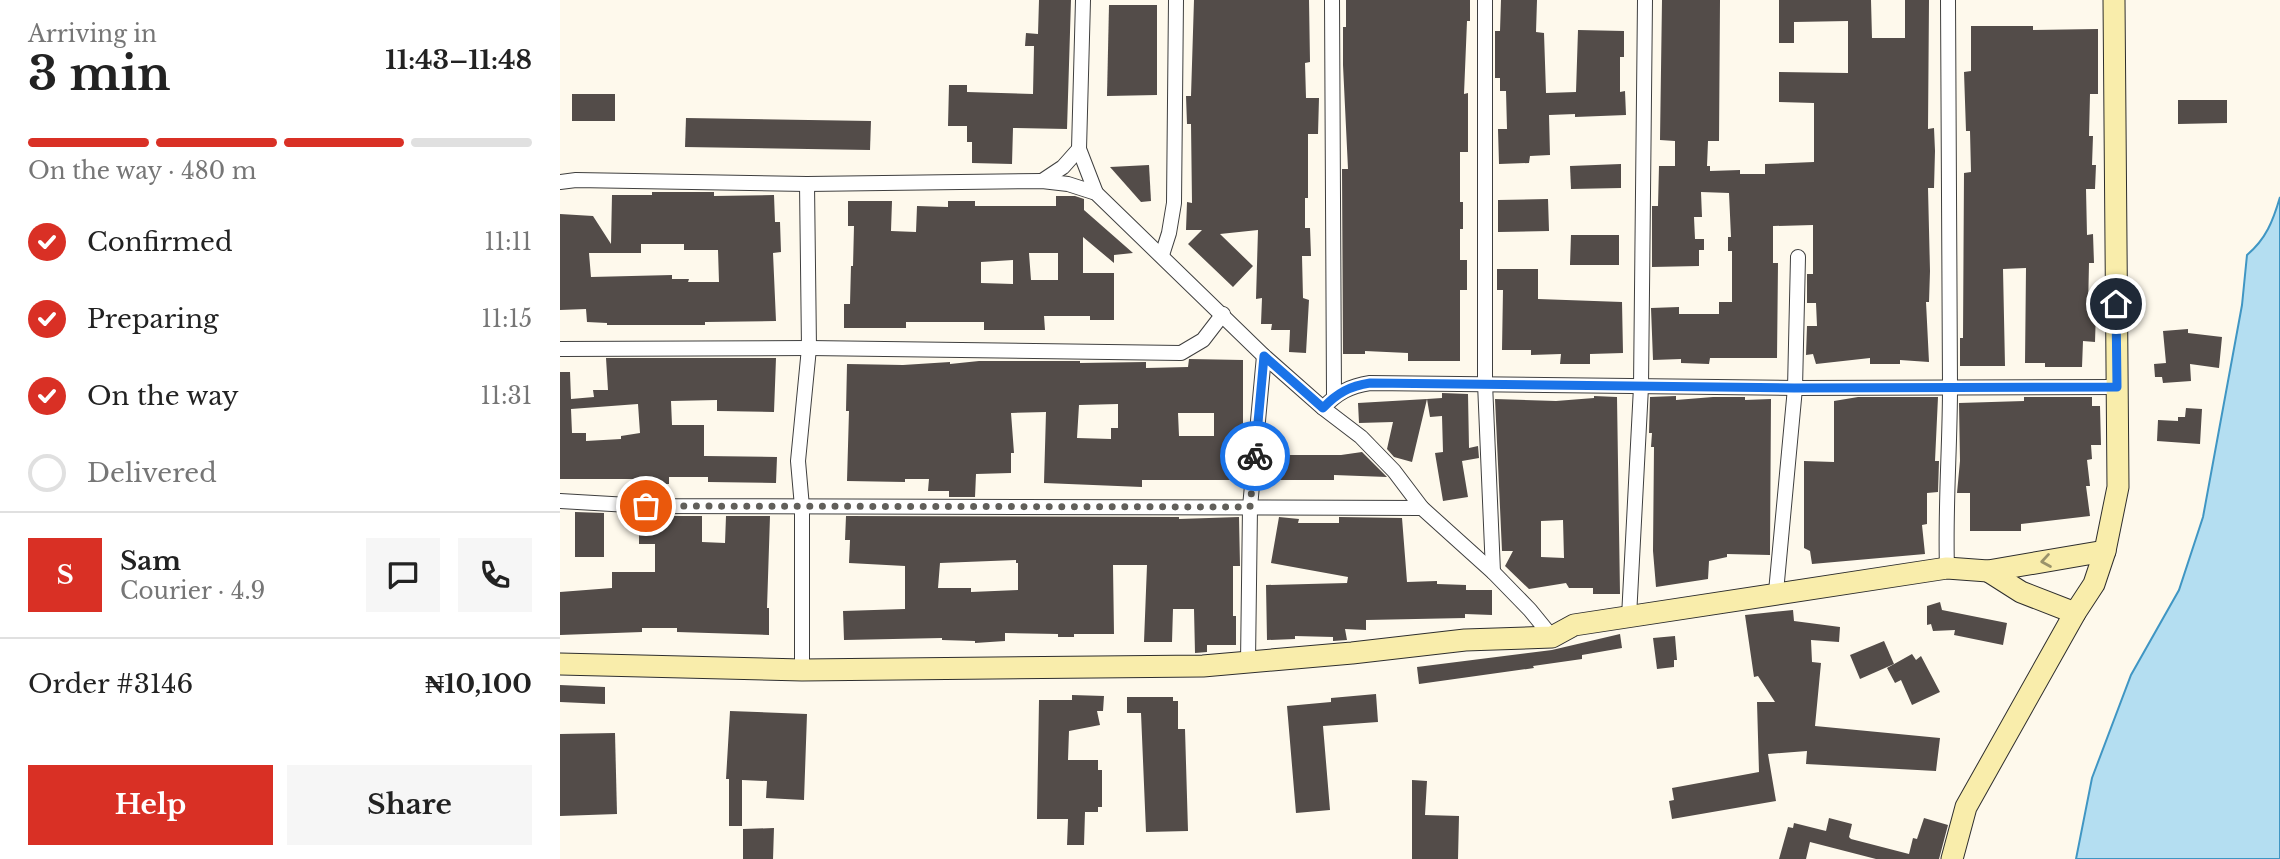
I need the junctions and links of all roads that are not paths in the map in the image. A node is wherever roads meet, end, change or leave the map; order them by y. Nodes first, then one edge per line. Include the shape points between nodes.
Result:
1 (1083, 0) edge
2 (1176, 0) edge
3 (1332, 0) edge
4 (1485, 0) edge
5 (1645, 0) edge
6 (1948, 0) edge
7 (2114, 0) edge
8 (1079, 149) junction
9 (560, 169) edge
10 (576, 180) junction
11 (1042, 181) junction
12 (560, 182) edge
13 (807, 184) junction
14 (1096, 193) junction
15 (1162, 255) junction
16 (1798, 257) dead end
17 (1223, 314) junction
18 (809, 348) junction
19 (560, 349) edge
20 (1264, 356) junction
21 (1485, 383) junction
22 (1641, 387) junction
23 (1950, 387) junction
24 (2117, 387) junction
25 (1794, 388) junction
26 (1334, 396) junction
27 (1323, 408) junction
28 (560, 501) edge
29 (802, 507) junction
30 (1250, 507) junction
31 (1422, 508) junction
32 (2105, 551) junction
33 (1947, 568) junction
34 (1987, 570) junction
35 (1493, 572) junction
36 (1776, 592) junction
37 (2075, 613) junction
38 (1629, 617) junction
39 (1552, 637) junction
40 (1248, 662) junction
41 (560, 664) edge
42 (802, 670) junction
43 (1952, 859) edge

1 - 8 street
2 - 15 street via 1174,203
3 - 26 street
4 - 21 street
5 - 22 street
6 - 23 street
7 - 24 street
8 - 11 street
8 - 14 street
9 - 10 street
10 - 12 street
10 - 13 street
11 - 13 street
11 - 14 street
13 - 18 street
14 - 15 street
15 - 17 street
16 - 25 street
17 - 18 street via 1203,340 1181,354
17 - 20 street
18 - 19 street
18 - 29 street via 798,461
20 - 27 street
20 - 30 street
21 - 22 street
21 - 26 street via 1370,383
21 - 35 street
22 - 25 street
22 - 38 street
23 - 24 street
23 - 25 street
23 - 33 street
24 - 32 street via 2118,487
25 - 36 street
26 - 27 street
27 - 31 street via 1361,437
28 - 29 street
29 - 30 street
29 - 42 street
30 - 31 street
30 - 40 street
31 - 35 street
32 -> 34 street
32 - 37 street via 2094,584
33 - 34 street
33 - 36 street
34 - 37 street via 2021,592
35 - 39 street
36 - 38 street
37 - 43 street via 1966,807
38 - 39 street via 1574,625
39 - 40 street via 1465,640
40 - 42 street via 1060,669
41 - 42 street

